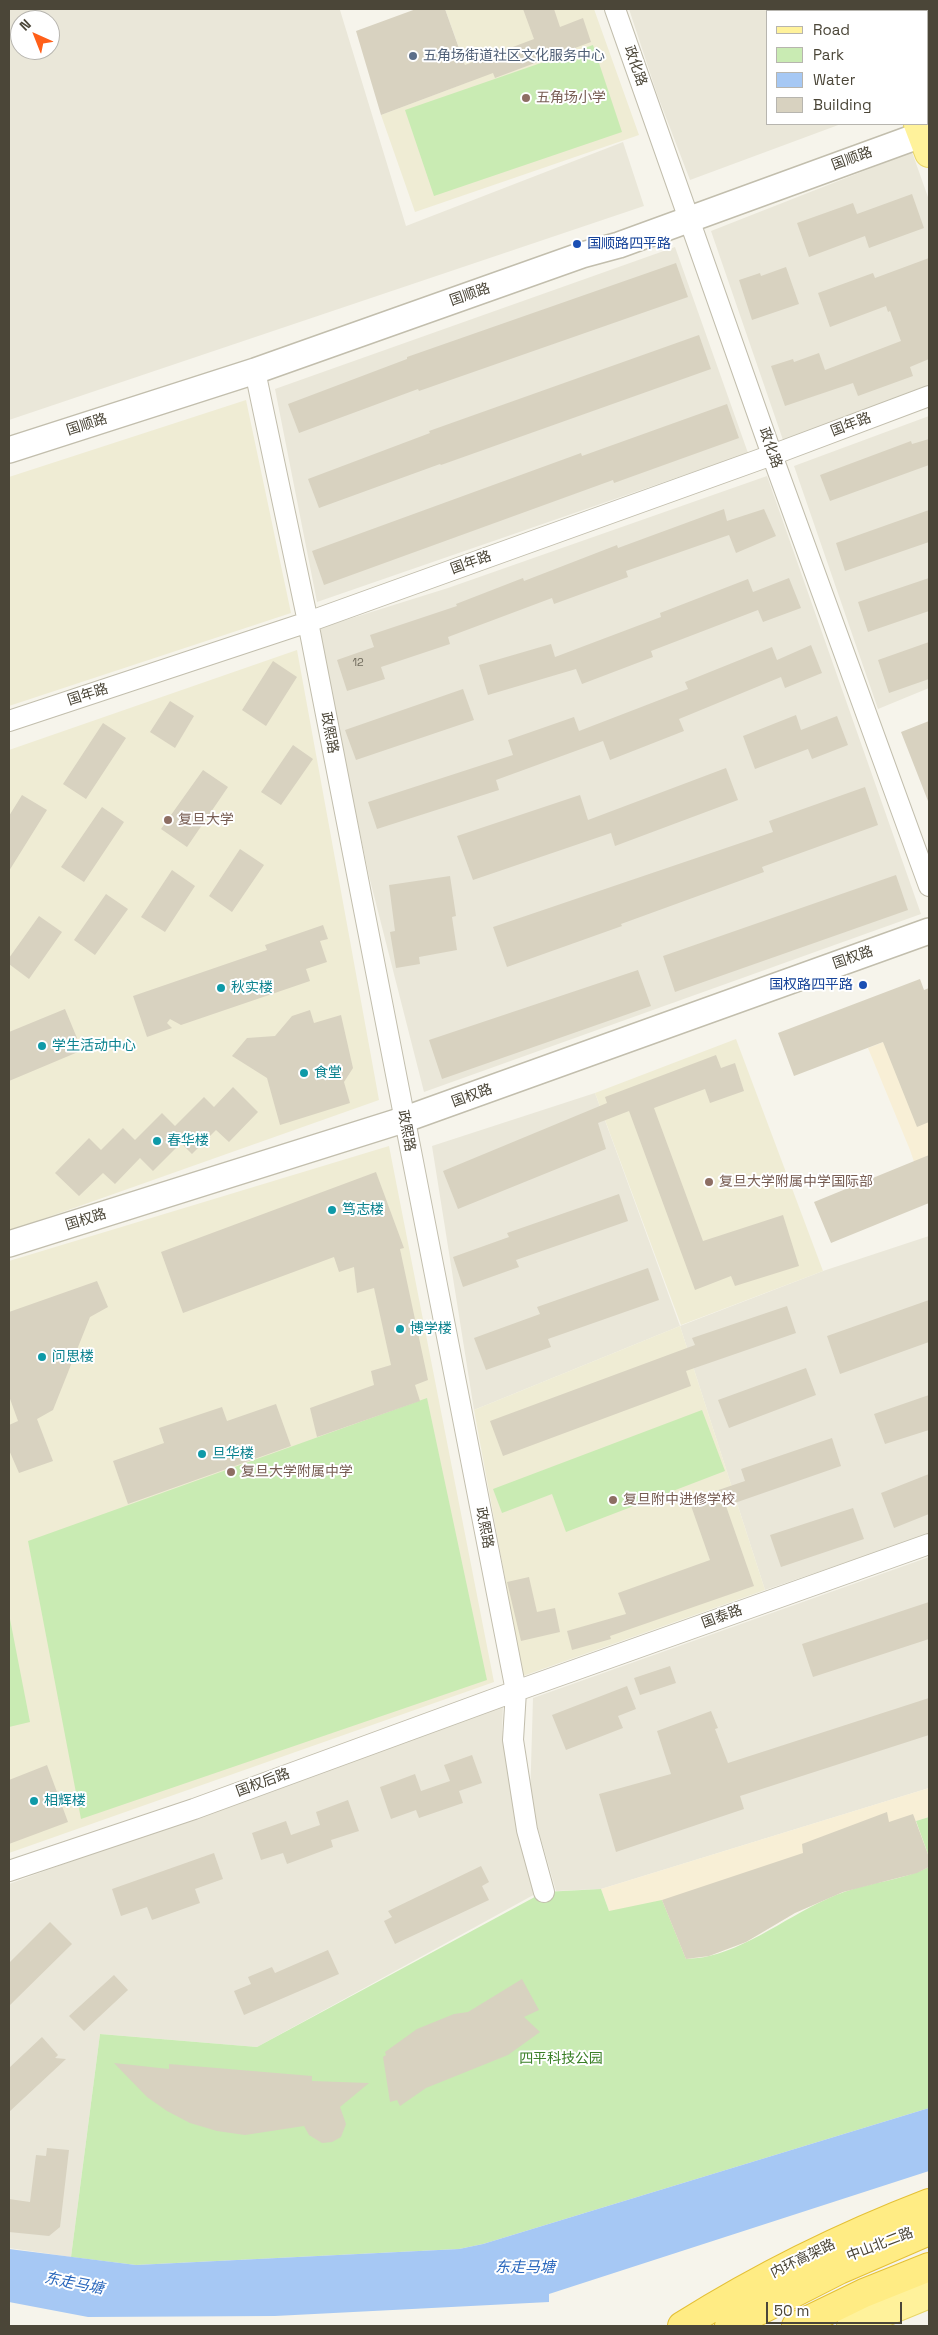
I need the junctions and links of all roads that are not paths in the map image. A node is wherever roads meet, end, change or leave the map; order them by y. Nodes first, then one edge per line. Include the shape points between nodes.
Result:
1 (615, 9) edge
2 (925, 135) edge
3 (689, 219) junction
4 (255, 370) junction
5 (929, 396) edge
6 (9, 450) edge
7 (772, 455) junction
8 (308, 622) junction
9 (9, 721) edge
10 (929, 886) edge
11 (929, 932) edge
12 (404, 1120) junction
13 (9, 1244) edge
14 (929, 1544) edge
15 (516, 1691) junction
16 (9, 1872) edge
17 (544, 1892) dead end
18 (929, 2203) edge
19 (929, 2226) edge
20 (929, 2231) edge
21 (929, 2267) edge
22 (929, 2294) edge
23 (682, 2326) edge
24 (694, 2326) edge
25 (729, 2326) edge
26 (796, 2326) edge
27 (851, 2326) edge

1 - 3 street, 政化路
2 - 3 street, 国顺路
3 - 4 street, 国顺路
3 - 7 street, 政化路
4 - 6 street, 国顺路
4 - 8 street, 政熙路
5 - 7 street, 国年路
7 - 8 street, 国年路
7 - 10 street, 政化路
8 - 9 street, 国年路
8 - 12 street, 政熙路
11 - 12 street, 国权路
12 - 13 street, 国权路
12 - 15 street, 政熙路
14 - 15 street, 国泰路
15 - 16 street, 国权后路 via 194,1809
15 - 17 street, 政熙路 via 513,1740 527,1830
18 - 23 highway, 内环高架路 via 786,2266
19 - 24 main road, 中山北二路 via 838,2261
20 - 25 highway, 内环高架路 via 838,2270
21 - 26 highway via 864,2293
22 - 27 main road

